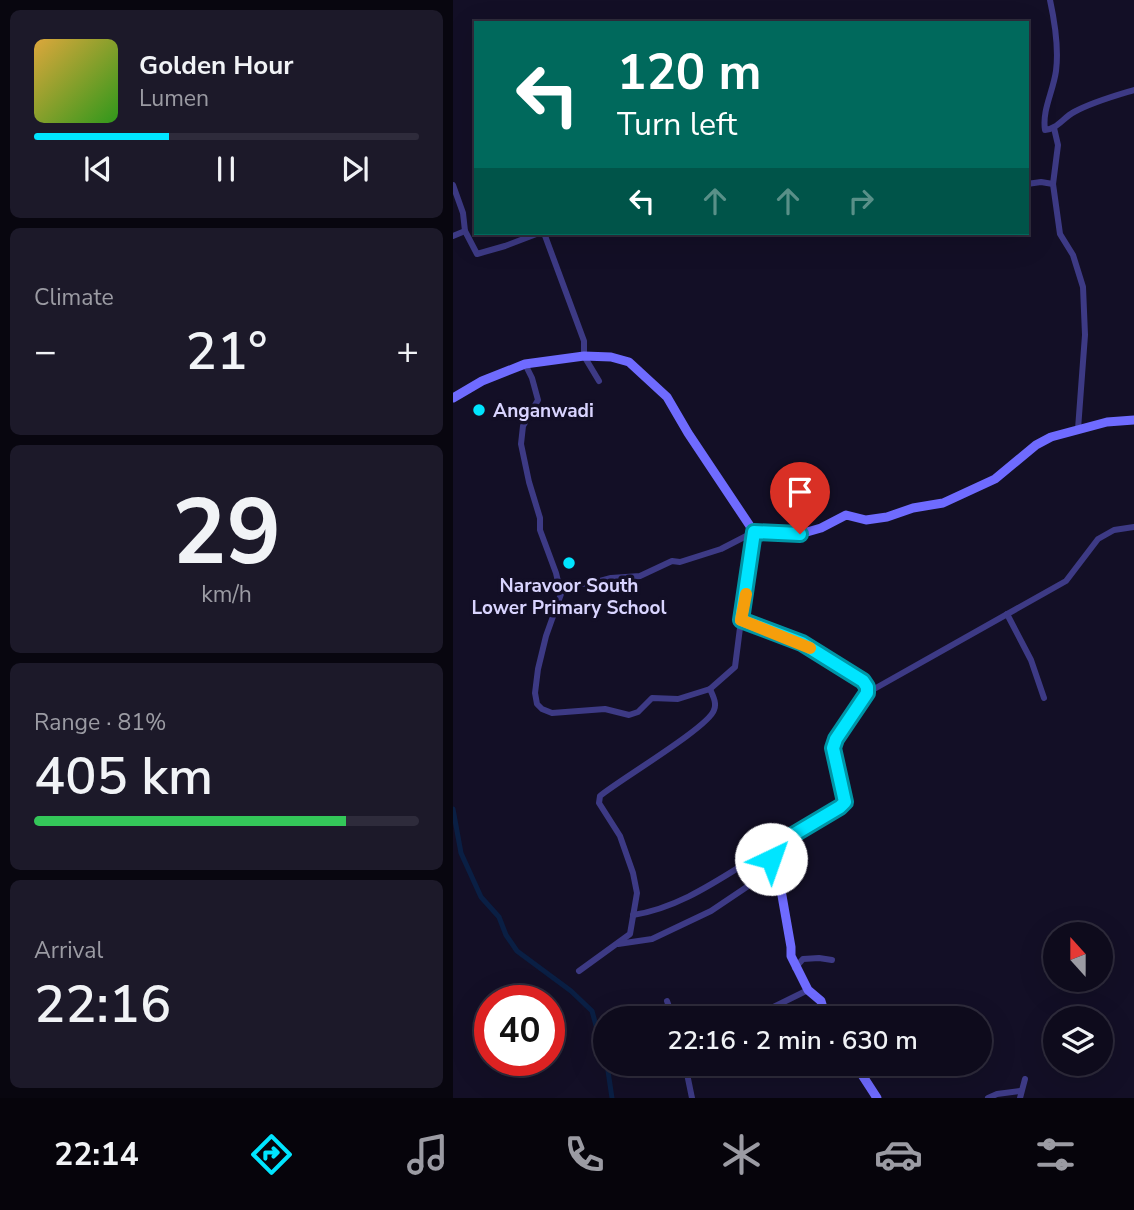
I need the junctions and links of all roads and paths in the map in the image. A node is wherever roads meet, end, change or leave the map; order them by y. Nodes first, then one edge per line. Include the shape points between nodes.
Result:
1 (1050, 0) edge
2 (1134, 90) edge
3 (1054, 128) junction
4 (1029, 184) edge
5 (1053, 184) junction
6 (453, 185) edge
7 (465, 231) junction
8 (536, 235) edge
9 (543, 235) edge
10 (453, 236) edge
11 (584, 356) junction
12 (525, 364) junction
13 (599, 381) dead end
14 (453, 398) edge
15 (1134, 420) edge
16 (1078, 429) junction
17 (1134, 527) edge
18 (754, 532) junction
19 (559, 584) junction
20 (1007, 614) junction
21 (741, 620) junction
22 (710, 689) junction
23 (867, 693) junction
24 (1044, 698) dead end
25 (771, 848) junction
26 (775, 868) junction
27 (633, 915) junction
28 (615, 945) junction
29 (832, 960) dead end
30 (795, 968) junction
31 (579, 971) dead end
32 (808, 990) junction
33 (667, 1001) dead end
34 (669, 1006) edge
35 (775, 1006) edge
36 (822, 1006) edge
37 (687, 1076) edge
38 (863, 1076) edge
39 (1025, 1079) dead end
40 (1020, 1095) edge
41 (692, 1098) edge
42 (877, 1098) edge
43 (988, 1098) edge

1 - 3 street via 1057,40 1056,70 1044,128
2 - 3 street via 1071,113
3 - 5 street via 1058,145
4 - 5 street
5 - 16 street via 1060,234 1073,255 1083,287 1085,335
6 - 7 street
7 - 8 street via 477,254
7 - 10 street
9 - 11 street via 584,341
11 - 12 street
11 - 13 street
11 - 18 street via 629,362 667,397
12 - 14 street
12 - 19 street via 538,400 522,426 521,444 540,530
15 - 16 street
16 - 18 street via 1036,445 995,479 943,503 866,520 846,515 800,534
17 - 20 street via 1098,539 1066,581
18 - 19 street via 721,549 672,561 640,576
18 - 21 street
19 - 22 street via 558,607 535,683 536,704 542,709 552,713 605,709 629,715 652,698 678,699
20 - 23 street
20 - 24 street
21 - 22 street via 735,667
21 - 23 street via 802,643 863,681
22 - 27 street via 713,714 599,796 633,873 637,893
23 - 25 street via 833,748 845,802
25 - 26 street
25 - 27 street via 714,884
26 - 28 street via 711,911 651,939
26 - 30 street
27 - 28 street via 630,934
28 - 31 street
29 - 30 street via 803,959
30 - 32 street
32 - 35 street
32 - 36 street
33 - 34 street
37 - 41 street
38 - 42 street
39 - 40 street
40 - 43 street

